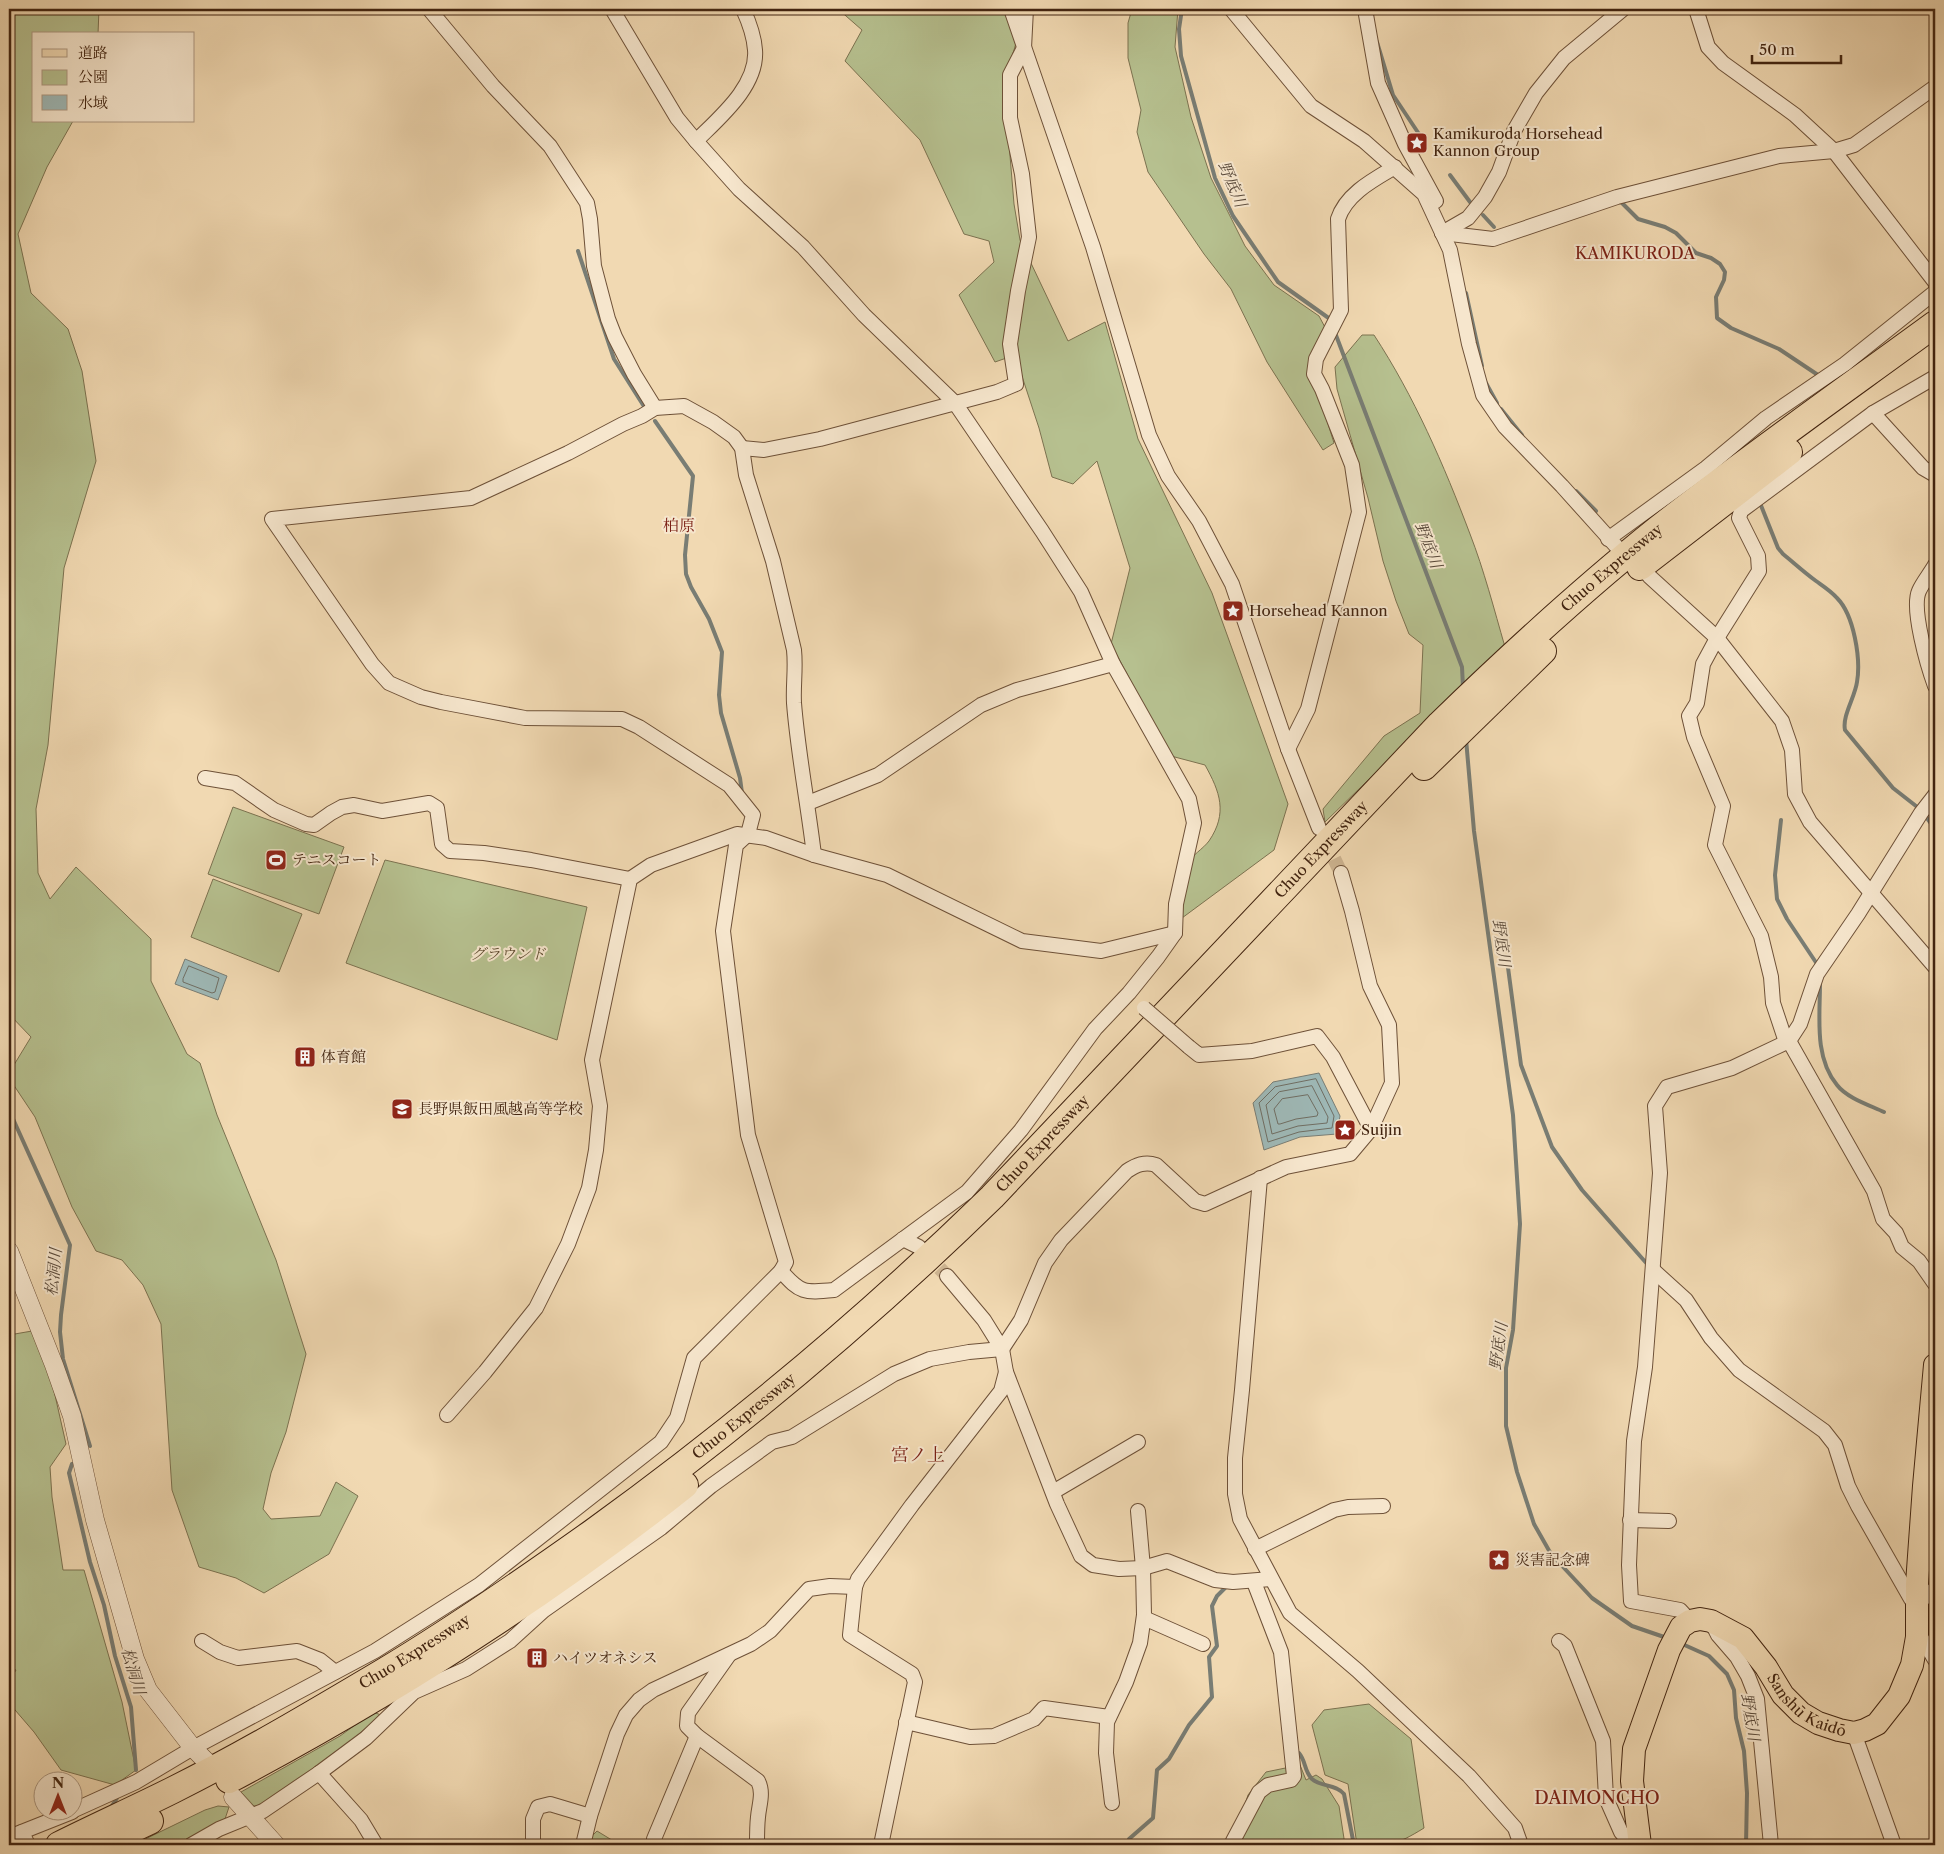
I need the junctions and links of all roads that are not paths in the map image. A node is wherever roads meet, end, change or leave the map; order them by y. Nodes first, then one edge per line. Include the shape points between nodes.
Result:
1 (429, 9) edge
2 (612, 9) edge
3 (743, 9) edge
4 (1011, 9) edge
5 (1026, 9) edge
6 (1231, 9) edge
7 (1365, 9) edge
8 (1623, 9) edge
9 (1696, 9) edge
10 (1024, 48) junction
11 (1935, 88) edge
12 (696, 142) junction
13 (1834, 151) junction
14 (1395, 167) junction
15 (1442, 233) junction
16 (1935, 282) edge
17 (1935, 292) edge
18 (1935, 324) edge
19 (1935, 345) edge
20 (1935, 377) edge
21 (955, 403) junction
22 (655, 408) junction
23 (1873, 413) junction
24 (742, 448) junction
25 (1935, 475) edge
26 (1935, 565) edge
27 (1649, 576) dead end
28 (1717, 638) junction
29 (1113, 664) junction
30 (1935, 686) edge
31 (1489, 690) junction
32 (1288, 749) junction
33 (205, 778) dead end
34 (1935, 795) edge
35 (808, 803) junction
36 (1319, 828) tunnel mouth
37 (748, 834) junction
38 (814, 855) junction
39 (1341, 873) tunnel mouth
40 (630, 879) junction
41 (1871, 893) junction
42 (1175, 932) junction
43 (1935, 966) edge
44 (1129, 992) junction
45 (1787, 1042) junction
46 (1370, 1129) junction
47 (1260, 1178) junction
48 (903, 1239) junction
49 (919, 1247) tunnel mouth
50 (9, 1251) edge
51 (1653, 1270) junction
52 (781, 1271) junction
53 (948, 1276) tunnel mouth
54 (1935, 1284) edge
55 (1002, 1349) junction
56 (1935, 1365) edge
57 (1006, 1372) junction
58 (448, 1415) dead end
59 (1138, 1442) dead end
60 (1053, 1492) junction
61 (1383, 1506) dead end
62 (1138, 1511) dead end
63 (1630, 1520) junction
64 (1669, 1521) dead end
65 (1255, 1549) junction
66 (1143, 1568) junction
67 (1271, 1579) junction
68 (1254, 1582) junction
69 (855, 1587) junction
70 (1923, 1596) edge
71 (1144, 1618) junction
72 (1694, 1623) junction
73 (1917, 1637) junction
74 (202, 1641) dead end
75 (1559, 1641) dead end
76 (1203, 1644) dead end
77 (729, 1654) junction
78 (1935, 1660) edge
79 (335, 1672) junction
80 (1109, 1717) junction
81 (906, 1722) junction
82 (1854, 1732) junction
83 (697, 1736) junction
84 (193, 1748) junction
85 (207, 1762) dead end
86 (319, 1773) junction
87 (233, 1797) dead end
88 (1112, 1803) dead end
89 (82, 1806) edge
90 (590, 1816) junction
91 (250, 1818) junction
92 (46, 1822) edge
93 (22, 1832) junction
94 (9, 1837) edge
95 (102, 1837) edge
96 (654, 1839) dead end
97 (1233, 1841) dead end
98 (28, 1845) edge
99 (59, 1845) edge
100 (191, 1845) edge
101 (276, 1845) edge
102 (376, 1845) edge
103 (533, 1845) edge
104 (583, 1845) edge
105 (757, 1845) edge
106 (881, 1845) edge
107 (1521, 1845) edge
108 (1632, 1845) edge
109 (1640, 1845) edge
110 (1771, 1845) edge
111 (1894, 1845) edge

1 - 22 street via 493,86 550,146 587,203 594,266 608,319 634,374
2 - 12 street via 677,118
3 - 12 street via 755,51 752,72 735,102
4 - 10 street
5 - 10 street
6 - 14 street via 1311,106 1364,141
7 - 15 street via 1378,83 1445,218
8 - 15 street via 1564,58 1536,93 1514,131 1499,172 1485,196 1468,218
9 - 13 street via 1708,47 1723,63 1794,115
10 - 21 street via 1010,74 1010,118 1022,174 1029,236 1010,344 1016,384
10 - 32 street via 1093,247 1148,435 1168,476 1199,520 1232,584
11 - 13 street via 1854,145
12 - 21 street via 739,189 802,247 864,315
13 - 15 street via 1779,156 1617,197 1493,238
13 - 16 street
14 - 15 street via 1424,194
14 - 32 street via 1348,199 1337,228 1341,310 1316,359 1314,374 1352,466 1359,512 1308,709
15 - 17 street via 1450,250 1483,395 1505,427 1612,542 1766,418 1845,364
18 - 31 highway, Chuo Expressway via 1657,530 1570,602
19 - 31 highway, Chuo Expressway via 1645,562
20 - 23 street
21 - 24 street via 820,439 764,450
21 - 29 street via 1080,592
22 - 24 street via 684,406 734,437
22 - 37 street via 471,498 272,519 372,664 389,683 428,699 525,718 622,719 729,785 753,815
23 - 25 street via 1923,468
23 - 28 street via 1741,511 1739,518 1758,556 1759,571
24 - 35 street via 746,475 773,561 794,650 794,701
26 - 30 street via 1918,593 1917,609
27 - 28 street
28 - 41 street via 1782,721 1792,750 1795,794 1810,822
28 - 45 street via 1703,664 1697,703 1690,716 1694,737 1723,806 1715,845 1760,936 1771,977 1773,1004
29 - 35 street via 1017,690 982,705 878,776
29 - 42 street via 1190,799 1194,823 1176,904
31 - 95 highway, Chuo Expressway via 1443,734 1099,1109 948,1262 873,1331 750,1433 579,1566 396,1687 182,1805
32 - 36 street
33 - 40 street via 235,783 274,810 314,825 331,812 354,805 382,811 430,803 437,808 442,844 450,850 531,860
34 - 41 street
35 - 38 street
37 - 38 street
37 - 40 street via 737,834 651,865
37 - 52 street via 736,845 723,931 748,1134 786,1262
38 - 42 street via 887,875 1022,942 1101,951
39 - 46 street via 1370,986 1389,1025 1392,1084
40 - 58 street via 592,1060 600,1106 589,1188 568,1244 536,1308
41 - 43 street
41 - 45 street via 1817,974 1800,1024
42 - 44 street
44 - 46 street, bridge via 1199,1055 1252,1051 1317,1036 1333,1057
44 - 48 street via 1095,1029 1021,1130 966,1192
45 - 51 street via 1732,1068 1667,1087 1655,1106 1660,1173
45 - 54 street via 1874,1191 1883,1218 1896,1233 1902,1247 1919,1261
46 - 47 street via 1350,1154 1286,1167
47 - 55 street via 1205,1204 1195,1200 1156,1166 1141,1164 1127,1171 1061,1240 1045,1264 1021,1320
47 - 65 street via 1234,1479 1240,1519
48 - 49 street
48 - 52 street via 834,1290 812,1292 796,1288
50 - 84 street via 72,1416 96,1520 136,1659 148,1690
51 - 63 street via 1645,1367 1634,1441
51 - 70 street via 1686,1300 1711,1338 1739,1370 1824,1432 1835,1445 1848,1486 1911,1599
52 - 79 street via 694,1358 677,1418 660,1442 479,1585 375,1651
53 - 55 street via 984,1320
55 - 57 street
55 - 86 street via 930,1359 894,1374 792,1437 772,1442 711,1486 661,1528 543,1611 510,1641 466,1668 414,1692 366,1738
56 - 70 main road, Sanshū Kaidō via 1924,1486
57 - 60 street
57 - 69 street via 1001,1391 912,1505
59 - 60 street
60 - 66 street via 1081,1556 1093,1565
61 - 65 street via 1334,1510
62 - 66 street
63 - 64 street
63 - 72 street via 1631,1601 1680,1610
65 - 67 street
66 - 68 street via 1167,1561 1215,1580
66 - 71 street
67 - 68 street
67 - 107 street via 1290,1613 1358,1671 1469,1776 1515,1828
68 - 97 street via 1281,1652 1294,1776 1291,1780 1268,1785 1259,1792
69 - 77 street via 809,1589 770,1631
69 - 81 street via 850,1635 912,1674 915,1682
70 - 73 main road, Sanshū Kaidō
71 - 76 street
71 - 80 street via 1140,1643
72 - 82 main road, Sanshū Kaidō via 1743,1638 1783,1695 1801,1713 1818,1723
72 - 109 main road via 1669,1650 1634,1748 1632,1781
72 - 110 street via 1718,1636 1737,1658 1758,1699
73 - 78 street via 1923,1640
73 - 82 main road, Sanshū Kaidō via 1912,1665 1899,1696 1877,1724
74 - 79 street via 238,1658 297,1651 320,1660
75 - 108 street via 1566,1646 1603,1741 1606,1798 1621,1832
77 - 83 street via 688,1713 687,1726
77 - 90 street via 653,1690 630,1710 617,1734
79 - 84 street
80 - 81 street via 1044,1708 1034,1720 994,1736 970,1737
80 - 88 street via 1106,1753
81 - 106 street
82 - 111 street
83 - 96 street
83 - 105 street via 761,1786
84 - 85 street
84 - 89 street via 136,1782
86 - 91 street
86 - 102 street via 362,1820
87 - 91 street
90 - 103 street via 550,1804 538,1807 533,1819
90 - 104 street
91 - 100 street via 218,1829
91 - 101 street
92 - 93 street
93 - 94 street
93 - 98 street
95 - 99 highway, Chuo Expressway

